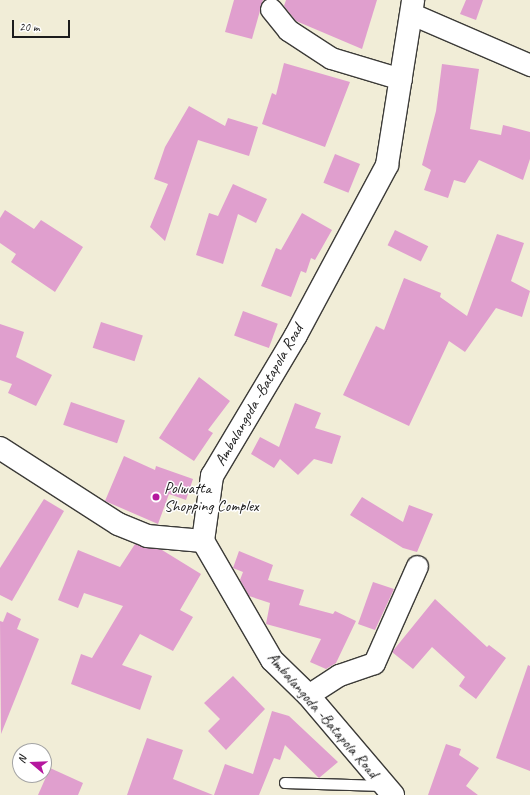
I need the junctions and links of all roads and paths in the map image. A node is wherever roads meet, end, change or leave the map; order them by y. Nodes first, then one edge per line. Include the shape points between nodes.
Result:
1 (412, 7) edge
2 (271, 9) dead end
3 (530, 65) edge
4 (401, 79) junction
5 (0, 448) edge
6 (203, 541) junction
7 (417, 566) dead end
8 (308, 695) junction
9 (285, 783) dead end
10 (389, 791) edge

1 - 3 street
1 - 4 main road, Ambalangoda -Batapola Road
2 - 4 street via 288,30 331,58
4 - 6 main road, Ambalangoda -Batapola Road via 387,165 296,335 212,476
5 - 6 main road via 118,524 147,536
6 - 8 main road, Ambalangoda -Batapola Road via 264,649
7 - 8 street via 374,663 339,675
8 - 10 main road, Ambalangoda -Batapola Road
9 - 10 lane

